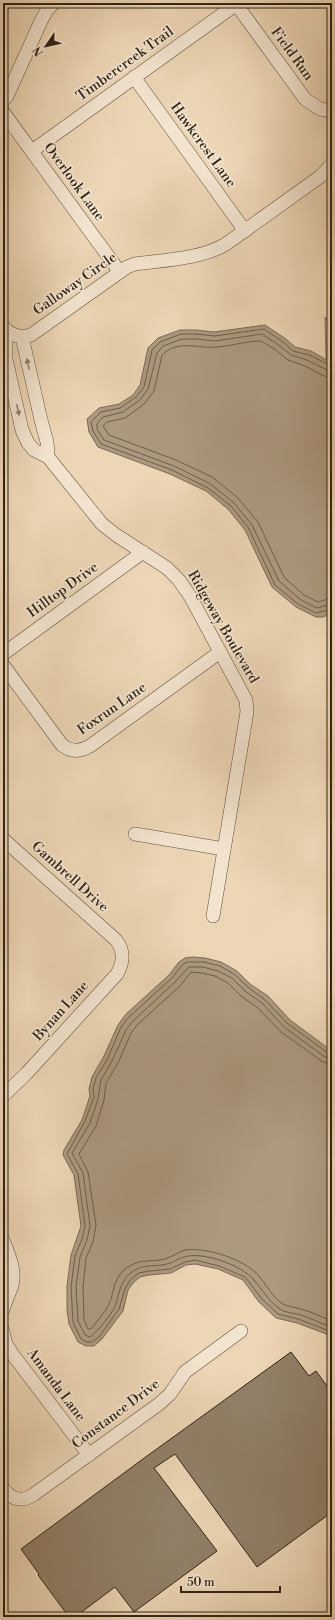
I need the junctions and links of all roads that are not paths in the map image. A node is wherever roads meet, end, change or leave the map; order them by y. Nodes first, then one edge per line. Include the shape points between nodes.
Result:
1 (54, 3) edge
2 (237, 3) edge
3 (134, 77) junction
4 (3, 101) edge
5 (332, 111) edge
6 (3, 112) edge
7 (32, 151) junction
8 (332, 164) edge
9 (245, 231) junction
10 (119, 271) junction
11 (4, 328) edge
12 (22, 337) junction
13 (48, 457) junction
14 (143, 552) junction
15 (220, 652) junction
16 (3, 654) edge
17 (3, 665) edge
18 (135, 834) dead end
19 (3, 839) edge
20 (224, 849) junction
21 (213, 916) dead end
22 (116, 940) joint
23 (3, 1096) edge
24 (3, 1240) edge
25 (3, 1310) edge
26 (3, 1331) edge
27 (241, 1331) dead end
28 (89, 1455) junction
29 (3, 1488) edge

1 - 4 street via 40,21
2 - 3 street, Timbercreek Trail
2 - 5 street, Field Run via 305,99 320,109
3 - 7 street, Timbercreek Trail
3 - 9 street, Hawkcrest Lane
6 - 7 street, Overlook Lane
7 - 10 street, Overlook Lane
8 - 9 street, Galloway Circle via 321,176
9 - 10 street, Galloway Circle via 209,252 135,264
10 - 12 street, Galloway Circle via 35,332
11 - 12 street via 13,335
11 -> 13 street, Ridgeway Boulevard via 6,359 24,436 34,450
13 -> 12 street via 48,442
13 - 14 street, Ridgeway Boulevard via 102,524
14 - 15 street, Ridgeway Boulevard via 167,568 183,585
14 - 16 street, Hilltop Drive
15 - 17 street, Foxrun Lane via 90,746 78,751 69,750 62,745
15 - 20 street, Ridgeway Boulevard via 245,696 247,708
18 - 20 street
19 - 22 street, Gambrell Drive
20 - 21 street, Ridgeway Boulevard
22 - 23 street, Bynan Lane via 122,955 117,974
24 - 25 street via 11,1259 13,1277
26 - 28 street, Amanda Lane via 6,1344 13,1355
27 - 28 street, Constance Drive via 185,1372 165,1399
28 - 29 street, Constance Drive via 27,1499 13,1498

